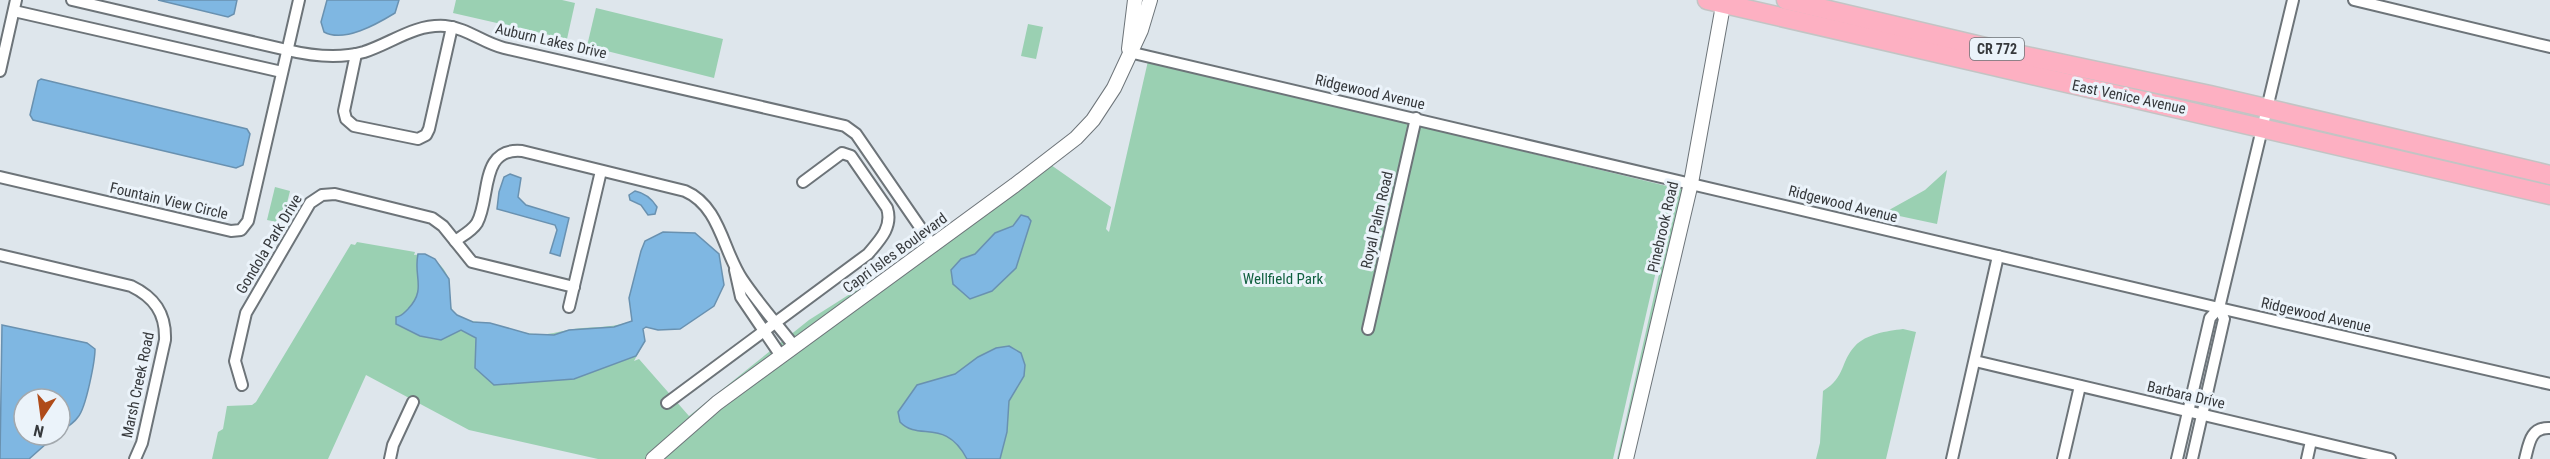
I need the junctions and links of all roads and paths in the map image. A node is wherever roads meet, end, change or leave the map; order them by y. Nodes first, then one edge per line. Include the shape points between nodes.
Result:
1 (72, 0) edge
2 (299, 0) edge
3 (1135, 0) edge
4 (1150, 0) edge
5 (2293, 0) edge
6 (2354, 0) edge
7 (1718, 1) edge
8 (1798, 1) edge
9 (15, 5) edge
10 (452, 27) junction
11 (2550, 46) edge
12 (287, 50) junction
13 (1129, 51) junction
14 (356, 54) junction
15 (0, 71) edge
16 (282, 72) junction
17 (2268, 109) junction
18 (1416, 118) junction
19 (2263, 128) junction
20 (601, 171) junction
21 (2550, 175) edge
22 (0, 177) edge
23 (803, 182) dead end
24 (1691, 183) junction
25 (2550, 195) edge
26 (455, 241) junction
27 (933, 246) junction
28 (0, 255) edge
29 (1998, 256) junction
30 (735, 267) junction
31 (574, 287) junction
32 (569, 307) dead end
33 (2219, 308) junction
34 (776, 323) junction
35 (1368, 329) dead end
36 (764, 332) junction
37 (794, 346) junction
38 (781, 356) junction
39 (1975, 362) junction
40 (2550, 384) edge
41 (242, 385) dead end
42 (2080, 386) junction
43 (413, 402) dead end
44 (667, 403) dead end
45 (2188, 411) junction
46 (2202, 414) junction
47 (2550, 428) edge
48 (2312, 441) junction
49 (135, 459) edge
50 (390, 459) edge
51 (653, 459) edge
52 (1626, 459) edge
53 (1952, 459) edge
54 (2063, 459) edge
55 (2177, 459) edge
56 (2192, 459) edge
57 (2307, 459) edge
58 (2390, 459) edge
59 (2525, 459) edge

1 - 12 street, Auburn Lakes Drive
2 - 12 street, Fountain View Circle
3 - 13 street, Capri Isles Boulevard
4 - 13 street, Capri Isles Boulevard via 1141,30
5 - 17 street
6 - 11 street
7 - 19 main road, East Venice Avenue / CR 772
7 - 24 street, Pinebrook Road
8 - 17 main road, East Venice Avenue / CR 772
9 - 15 street
9 - 16 street
10 - 14 street, Auburn Lakes Drive via 414,29
10 - 14 street via 429,129 418,140 354,126 346,119 344,109
10 - 27 street, Auburn Lakes Drive via 497,46 850,128
12 - 14 street, Auburn Lakes Drive via 320,56
12 - 16 street, Fountain View Circle
13 - 18 street, Ridgewood Avenue
13 - 27 street, Capri Isles Boulevard via 1114,88 1085,129
16 - 22 street, Fountain View Circle via 248,220 237,231
17 - 19 street
17 - 21 main road, East Venice Avenue / CR 772
18 - 24 street, Ridgewood Avenue
18 - 35 street, Royal Palm Road
19 - 25 main road, East Venice Avenue / CR 772
19 - 33 street
20 - 26 street via 522,151 506,152 492,164 476,225
20 - 30 street via 692,194 713,217
20 - 31 street
23 - 34 street via 847,153 890,217 881,239 868,254
24 - 29 street, Ridgewood Avenue
24 - 52 street, Pinebrook Road
26 - 31 street, Gondola Park Drive via 466,257 479,265
26 - 41 street, Gondola Park Drive via 432,218 335,194 315,197 246,313 235,361
27 - 37 street, Capri Isles Boulevard
28 - 49 street, Marsh Creek Road via 130,286 158,306 165,325 165,340
29 - 33 street, Ridgewood Avenue
29 - 39 street
30 - 34 street
30 - 36 street via 741,297
31 - 32 street
33 - 40 street, Ridgewood Avenue
33 - 45 street via 2210,318
33 - 46 street via 2224,319
34 - 36 street
34 - 37 street
36 - 38 street
36 - 44 street
37 - 38 street, Capri Isles Boulevard
38 - 51 street, Capri Isles Boulevard via 702,415
39 - 42 street, Barbara Drive
39 - 53 street
42 - 45 street, Barbara Drive
42 - 54 street
43 - 50 street
45 - 46 street, Barbara Drive
45 - 55 street
46 - 48 street, Barbara Drive
46 - 56 street
47 - 59 street via 2533,434
48 - 57 street
48 - 58 street, Barbara Drive

